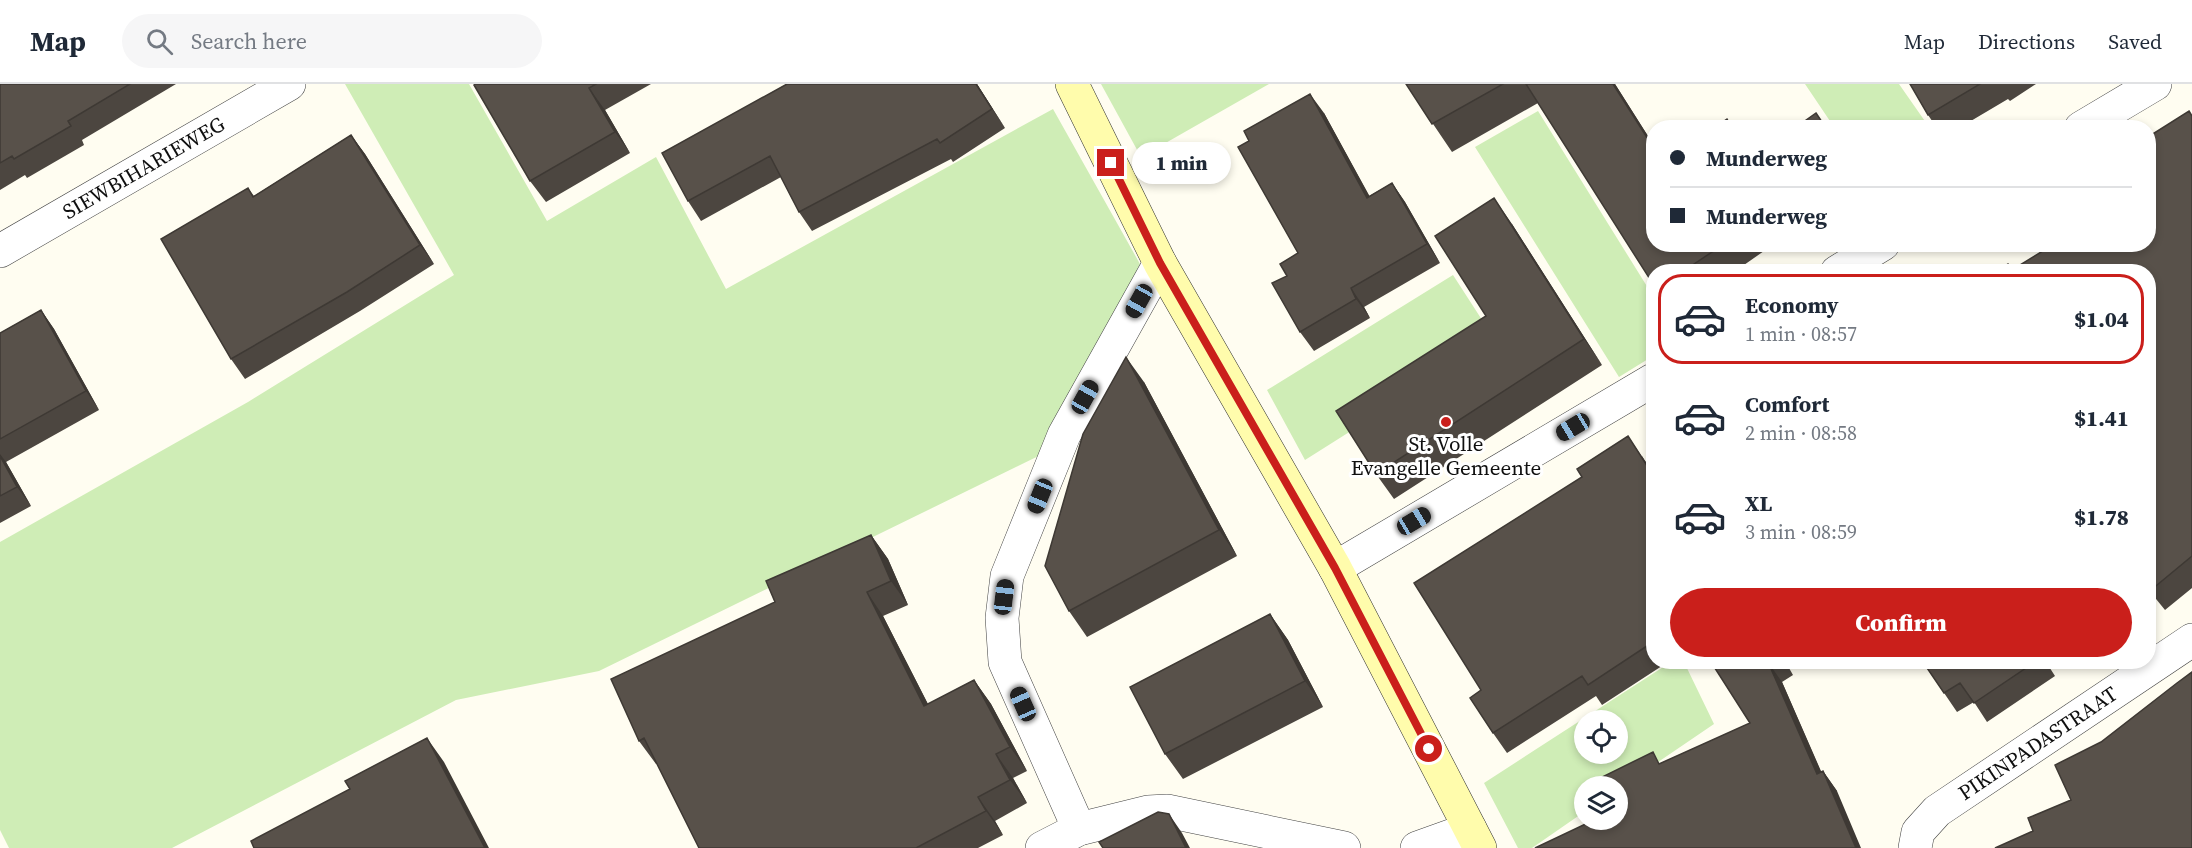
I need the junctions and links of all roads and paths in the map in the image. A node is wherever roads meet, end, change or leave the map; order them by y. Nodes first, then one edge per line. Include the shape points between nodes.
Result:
1 (289, 84) edge
2 (1072, 84) edge
3 (2155, 84) edge
4 (2094, 120) edge
5 (0, 251) edge
6 (1870, 252) edge
7 (1160, 263) junction
8 (1850, 264) edge
9 (1646, 384) edge
10 (1335, 568) junction
11 (2192, 640) edge
12 (2156, 664) edge
13 (2149, 669) edge
14 (1079, 829) junction
15 (1475, 838) edge
16 (1917, 840) edge
17 (1042, 848) edge
18 (1344, 848) edge
19 (1416, 848) edge

1 - 5 street, SIEWBIHARIEWEG
2 - 7 street
3 - 4 street
6 - 8 street
7 - 10 street
7 - 14 street via 1064,435 1007,576 1002,618 1005,662
9 - 10 street
10 - 15 street
11 - 12 street, PIKINPADASTRAAT
13 - 16 street, PIKINPADASTRAAT via 1937,811
14 - 17 street
14 - 18 street via 1167,811
15 - 19 street

